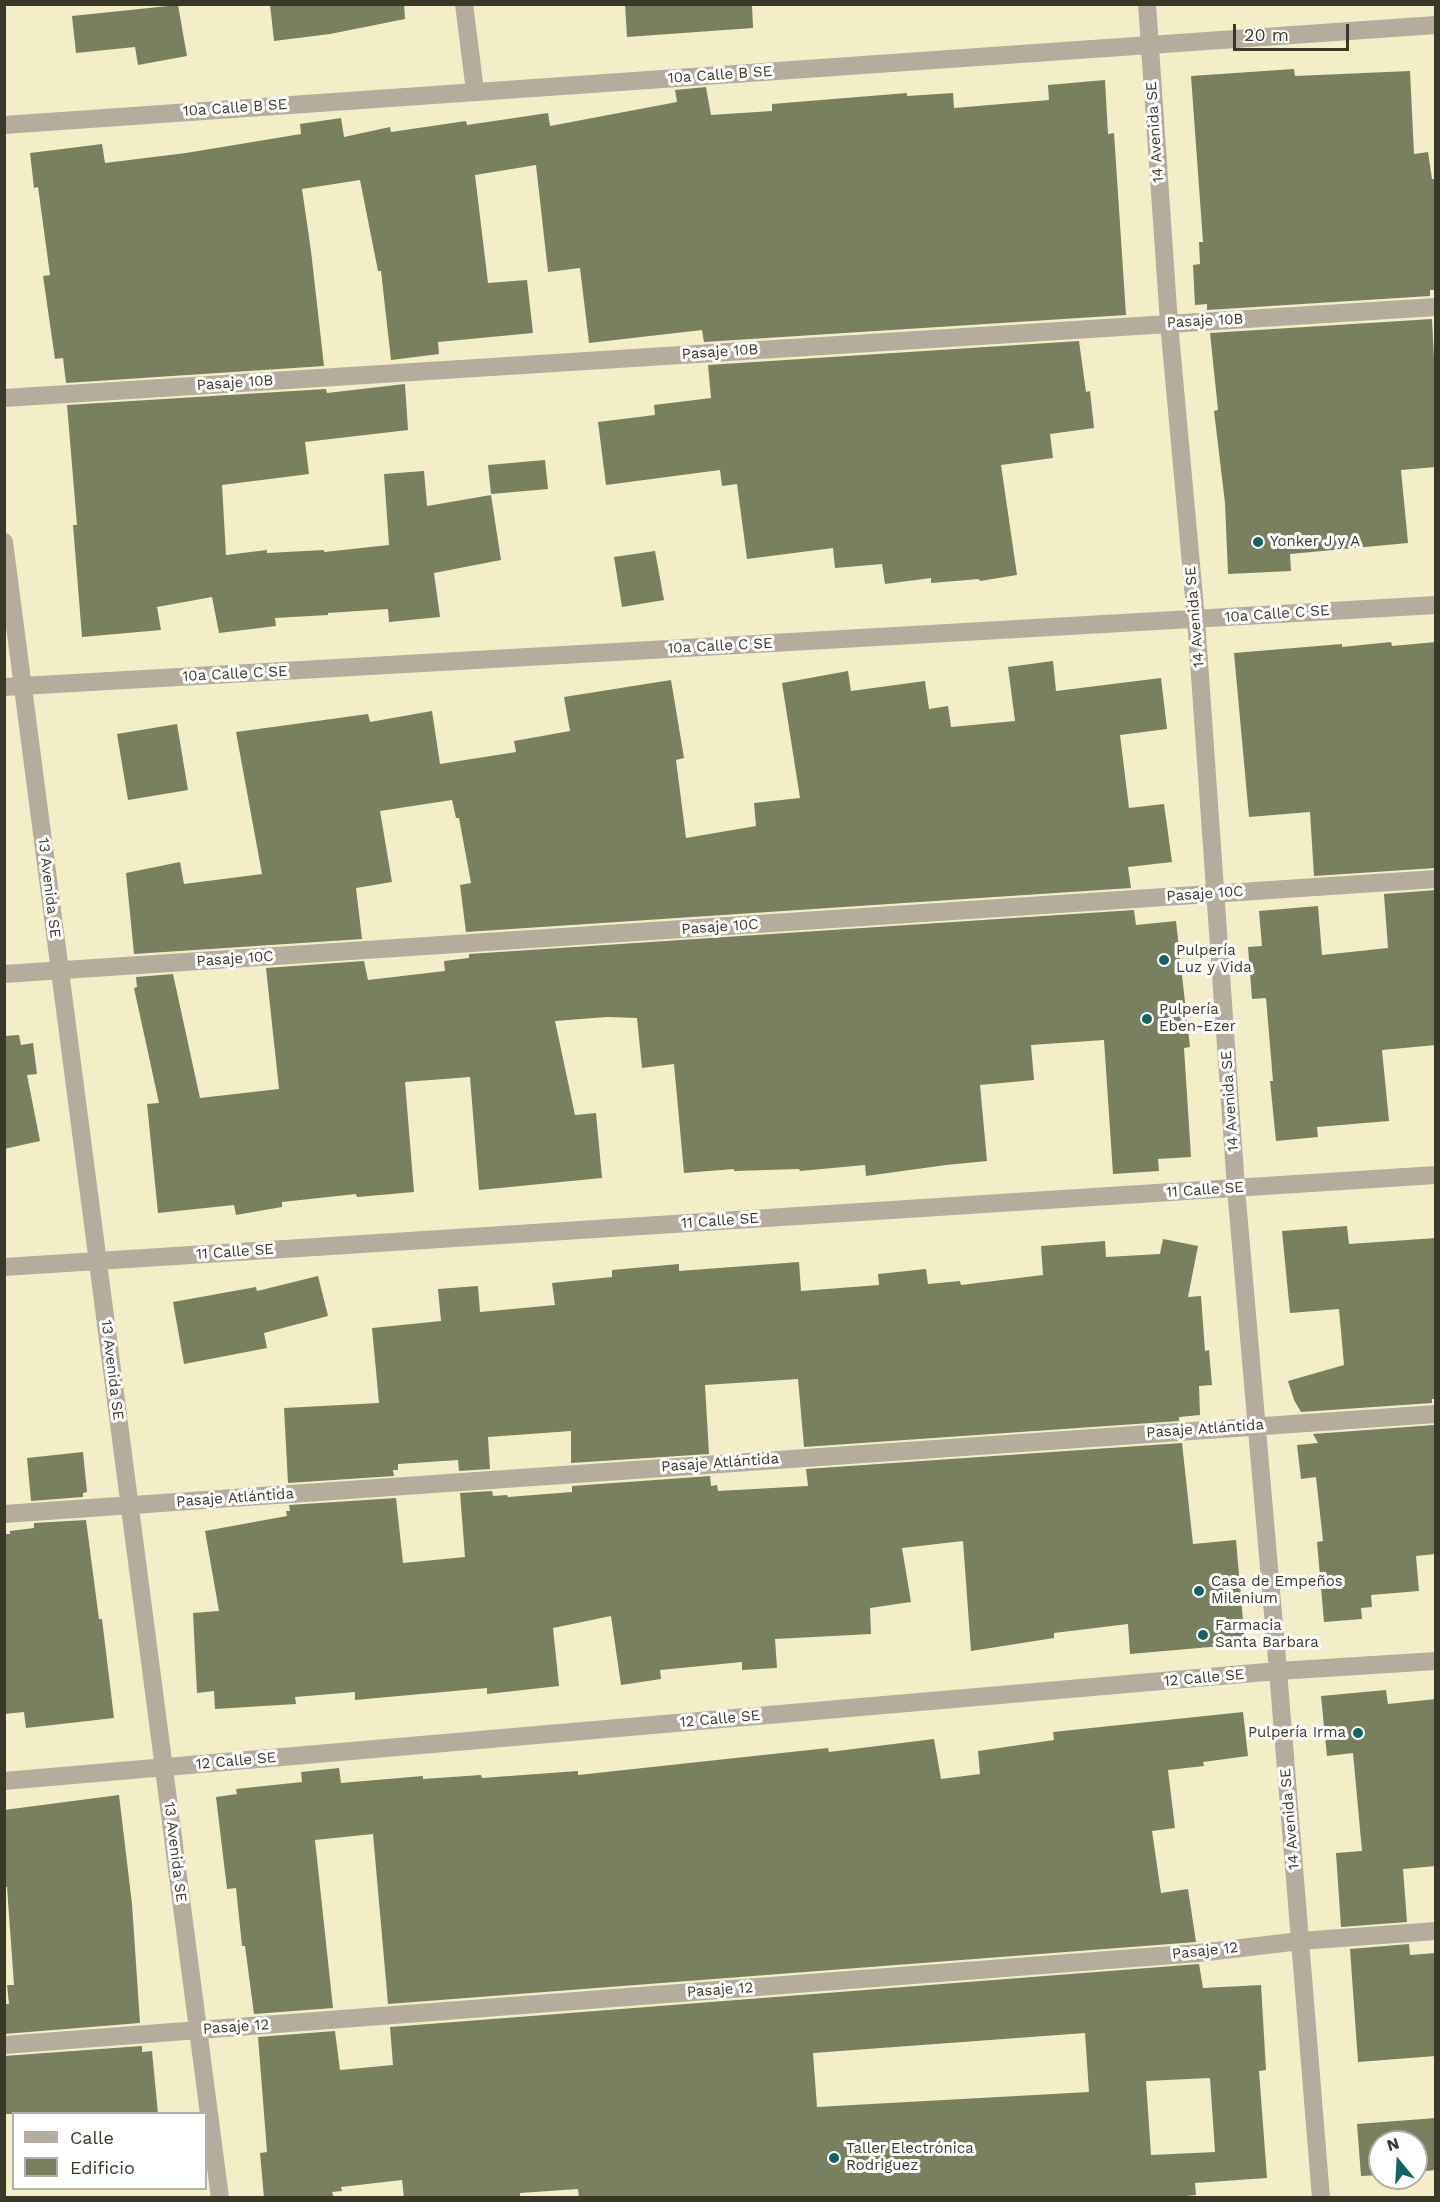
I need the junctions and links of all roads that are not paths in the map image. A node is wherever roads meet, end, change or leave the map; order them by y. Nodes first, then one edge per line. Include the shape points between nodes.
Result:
1 (464, 4) edge
2 (1147, 4) edge
3 (1436, 25) edge
4 (1149, 45) junction
5 (475, 91) junction
6 (4, 125) edge
7 (1436, 307) edge
8 (1168, 323) junction
9 (4, 398) edge
10 (4, 542) edge
11 (1436, 605) edge
12 (1196, 620) junction
13 (23, 686) junction
14 (4, 687) edge
15 (1436, 879) edge
16 (1217, 894) junction
17 (60, 971) junction
18 (4, 974) edge
19 (1436, 1175) edge
20 (1236, 1188) junction
21 (98, 1261) junction
22 (4, 1267) edge
23 (1436, 1414) edge
24 (1257, 1425) junction
25 (129, 1505) junction
26 (4, 1514) edge
27 (1436, 1661) edge
28 (1278, 1671) junction
29 (164, 1767) junction
30 (4, 1781) edge
31 (1436, 1931) edge
32 (1300, 1941) junction
33 (198, 2030) junction
34 (4, 2045) edge
35 (220, 2198) edge
36 (1321, 2198) edge

1 - 5 street
2 - 4 street, 14 Avenida SE
3 - 4 street, 10a Calle B SE
4 - 5 street, 10a Calle B SE
4 - 8 street, 14 Avenida SE
5 - 6 street, 10a Calle B SE
7 - 8 street, Pasaje 10B
8 - 9 street, Pasaje 10B
8 - 12 street, 14 Avenida SE
10 - 13 street, 13 Avenida SE
11 - 12 street, 10a Calle C SE
12 - 13 street, 10a Calle C SE
12 - 16 street, 14 Avenida SE
13 - 14 street, 10a Calle C SE
13 - 17 street, 13 Avenida SE
15 - 16 street, Pasaje 10C
16 - 17 street, Pasaje 10C
16 - 20 street, 14 Avenida SE
17 - 18 street, Pasaje 10C
17 - 21 street, 13 Avenida SE
19 - 20 street, 11 Calle SE
20 - 21 street, 11 Calle SE
20 - 24 street, 14 Avenida SE
21 - 22 street, 11 Calle SE
21 - 25 street, 13 Avenida SE
23 - 24 street, Pasaje Atlántida
24 - 25 street, Pasaje Atlántida
24 - 28 street, 14 Avenida SE
25 - 26 street, Pasaje Atlántida
25 - 29 street, 13 Avenida SE
27 - 28 street, 12 Calle SE
28 - 29 street, 12 Calle SE
28 - 32 street, 14 Avenida SE
29 - 30 street, 12 Calle SE
29 - 33 street, 13 Avenida SE
31 - 32 street, Pasaje 12
32 - 33 street, Pasaje 12 via 1187,1954
32 - 36 street, 14 Avenida SE
33 - 34 street, Pasaje 12
33 - 35 street, 13 Avenida SE

